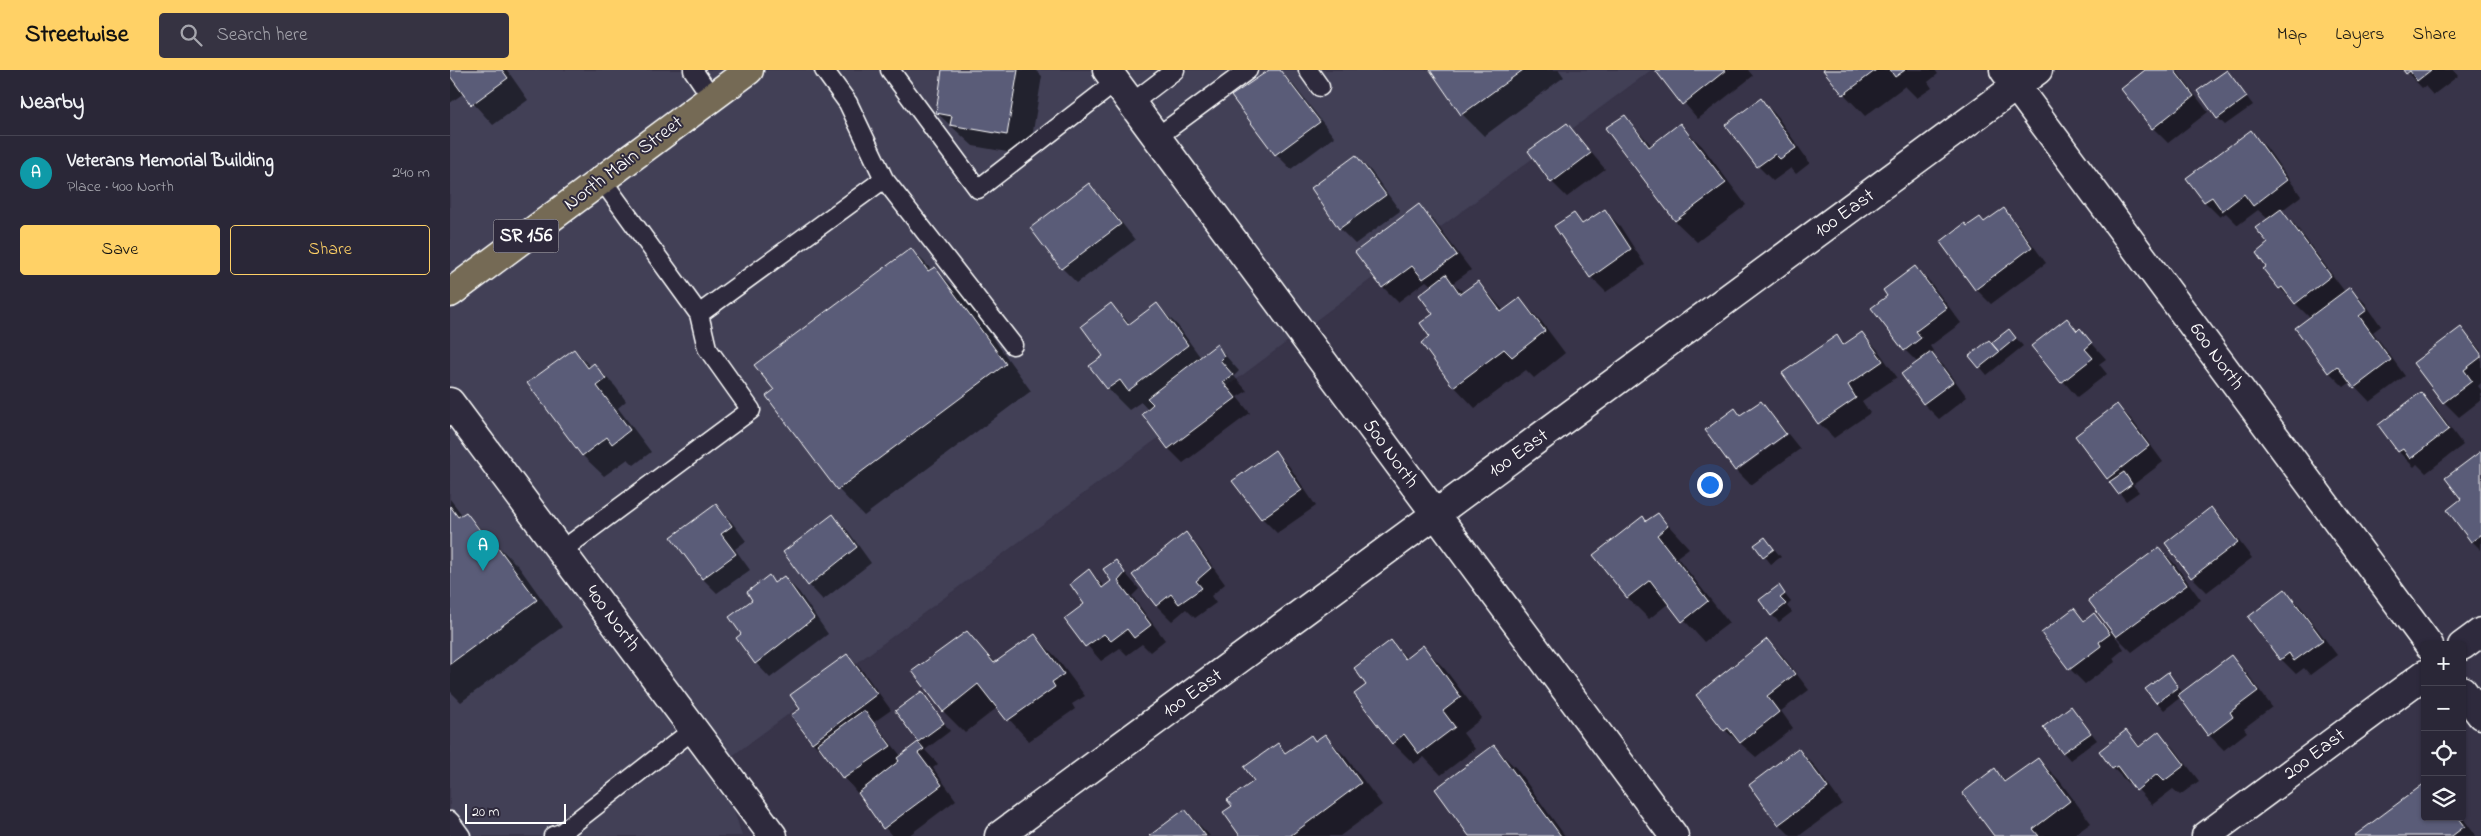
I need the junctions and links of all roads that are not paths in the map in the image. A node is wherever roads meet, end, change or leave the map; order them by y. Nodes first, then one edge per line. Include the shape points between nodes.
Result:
1 (693, 70) edge
2 (749, 70) edge
3 (824, 70) edge
4 (890, 70) edge
5 (1174, 70) edge
6 (1248, 70) edge
7 (1308, 70) edge
8 (2038, 70) edge
9 (2010, 78) edge
10 (1118, 85) edge
11 (1320, 87) dead end
12 (712, 98) junction
13 (1157, 137) junction
14 (884, 179) junction
15 (602, 180) junction
16 (450, 293) edge
17 (698, 314) junction
18 (1013, 345) dead end
19 (450, 402) edge
20 (1435, 515) junction
21 (561, 551) junction
22 (2481, 632) edge
23 (2426, 641) edge
24 (2466, 643) edge
25 (2421, 677) edge
26 (2466, 695) edge
27 (2481, 715) edge
28 (694, 728) junction
29 (450, 822) edge
30 (461, 836) edge
31 (553, 836) edge
32 (773, 836) edge
33 (999, 836) edge
34 (1674, 836) edge
35 (2206, 836) edge

1 - 12 lane
2 - 12 main road, North Main Street / SR 156
3 - 14 lane via 848,102
4 - 10 lane via 978,189
5 - 10 lane
6 - 13 lane
7 - 11 lane
8 - 9 street, 100 East
9 - 20 street, 100 East
9 - 23 street, 600 North
10 - 13 street, 500 North
12 - 15 main road, North Main Street / SR 156
13 - 20 street, 500 North
14 - 17 lane
14 - 18 lane
15 - 16 main road, North Main Street / SR 156
15 - 17 lane
17 - 21 lane via 707,348 751,410
19 - 21 street, 400 North
20 - 33 street, 100 East
20 - 34 street, 500 North
21 - 28 street, 400 North
22 - 24 street
25 - 35 street, 200 East
26 - 27 street
28 - 31 lane
28 - 32 street, 400 North
29 - 30 lane

